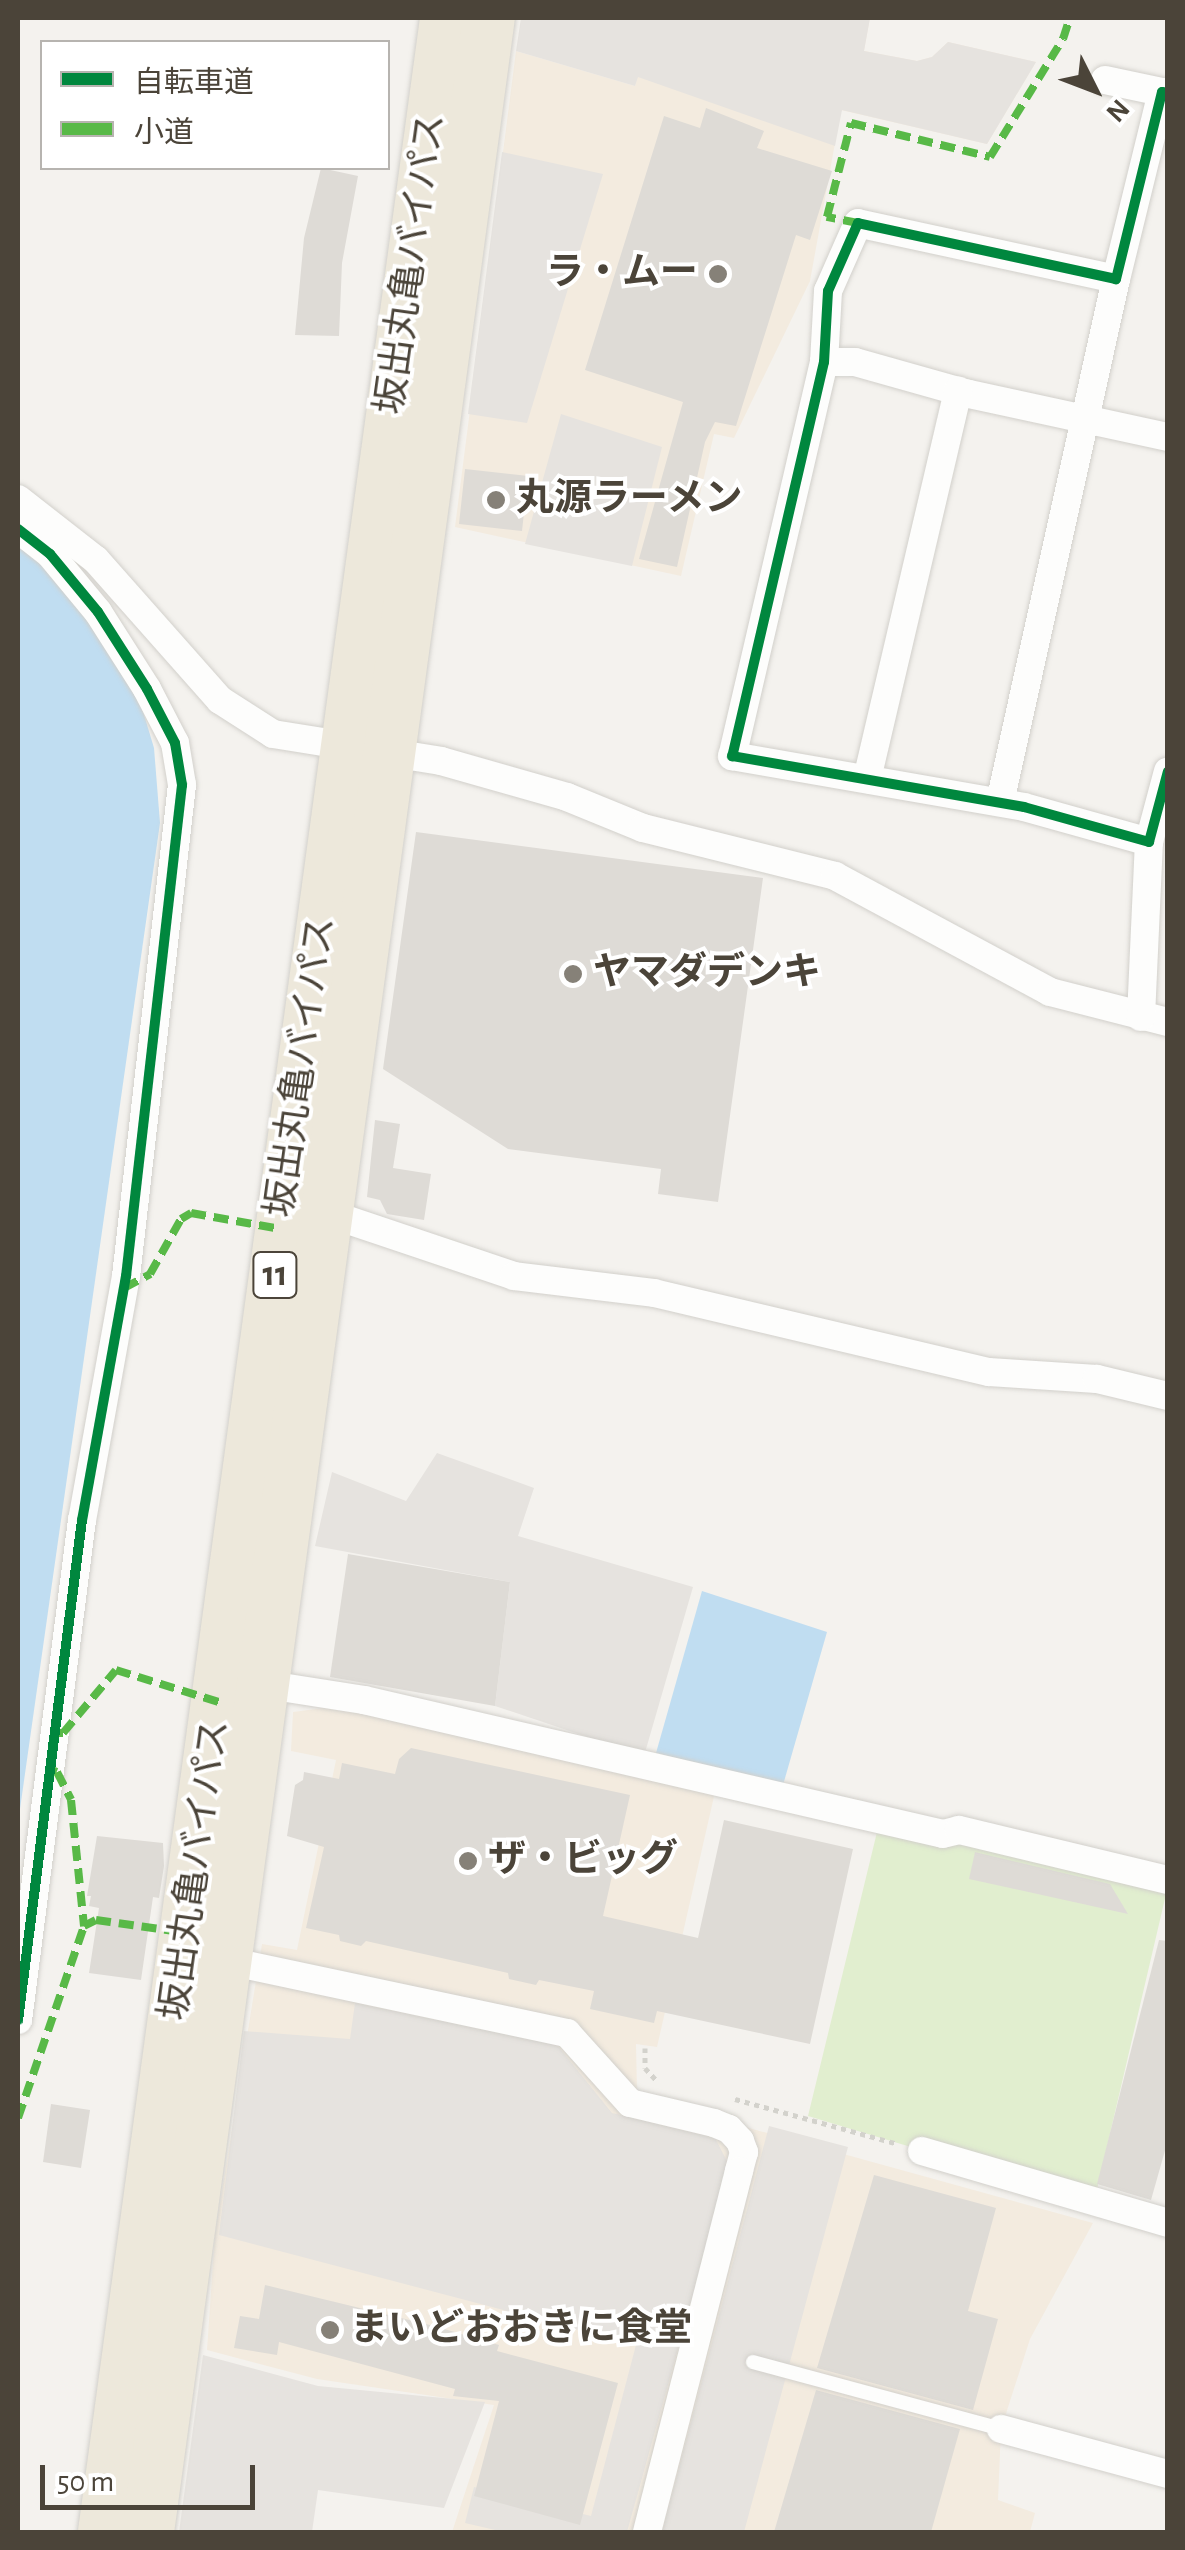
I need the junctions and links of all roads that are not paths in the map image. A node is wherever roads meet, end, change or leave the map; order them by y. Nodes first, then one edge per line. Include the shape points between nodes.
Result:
1 (446, 18) edge
2 (489, 18) edge
3 (1104, 80) dead end
4 (1165, 92) edge
5 (1116, 279) junction
6 (824, 362) junction
7 (958, 391) junction
8 (1085, 418) junction
9 (1168, 437) edge
10 (18, 499) edge
11 (18, 529) edge
12 (367, 748) junction
13 (1168, 771) edge
14 (866, 780) junction
15 (1000, 802) junction
16 (1148, 842) junction
17 (1154, 1020) edge
18 (327, 1212) junction
19 (1168, 1396) edge
20 (262, 1684) junction
21 (1168, 1880) edge
22 (205, 1957) junction
23 (18, 2020) edge
24 (922, 2151) road end
25 (1168, 2223) edge
26 (753, 2362) dead end
27 (1001, 2429) joint
28 (1168, 2474) edge
29 (104, 2532) edge
30 (148, 2532) edge
31 (646, 2532) edge

1 - 12 highway, 坂出丸亀バイパス / 11
2 - 12 highway, 坂出丸亀バイパス / 11
3 - 4 street
4 - 5 street
5 - 6 street via 858,223 828,290
5 - 8 street
6 - 7 street via 855,362
6 - 14 street via 732,756
7 - 8 street
7 - 14 street
8 - 9 street
8 - 15 street
10 - 12 street via 96,560 232,709 273,734
11 - 23 street via 50,554 98,612 147,688 175,743 182,786 126,1276 82,1520
12 - 17 street via 508,778 643,828 836,876 1050,992
12 - 18 highway, 坂出丸亀バイパス / 11
12 - 22 highway, 坂出丸亀バイパス / 11
13 - 16 street
14 - 15 street
15 - 16 street
16 - 17 street
18 - 19 street via 514,1276 654,1293 989,1372 1097,1379
18 - 20 highway, 坂出丸亀バイパス / 11
20 - 21 street via 364,1700
20 - 22 highway, 坂出丸亀バイパス / 11
22 - 29 highway, 坂出丸亀バイパス / 11
22 - 30 highway, 坂出丸亀バイパス / 11
22 - 31 street via 567,2033 630,2102 729,2128 740,2141 744,2152
24 - 25 street
26 - 27 lane
27 - 28 street

